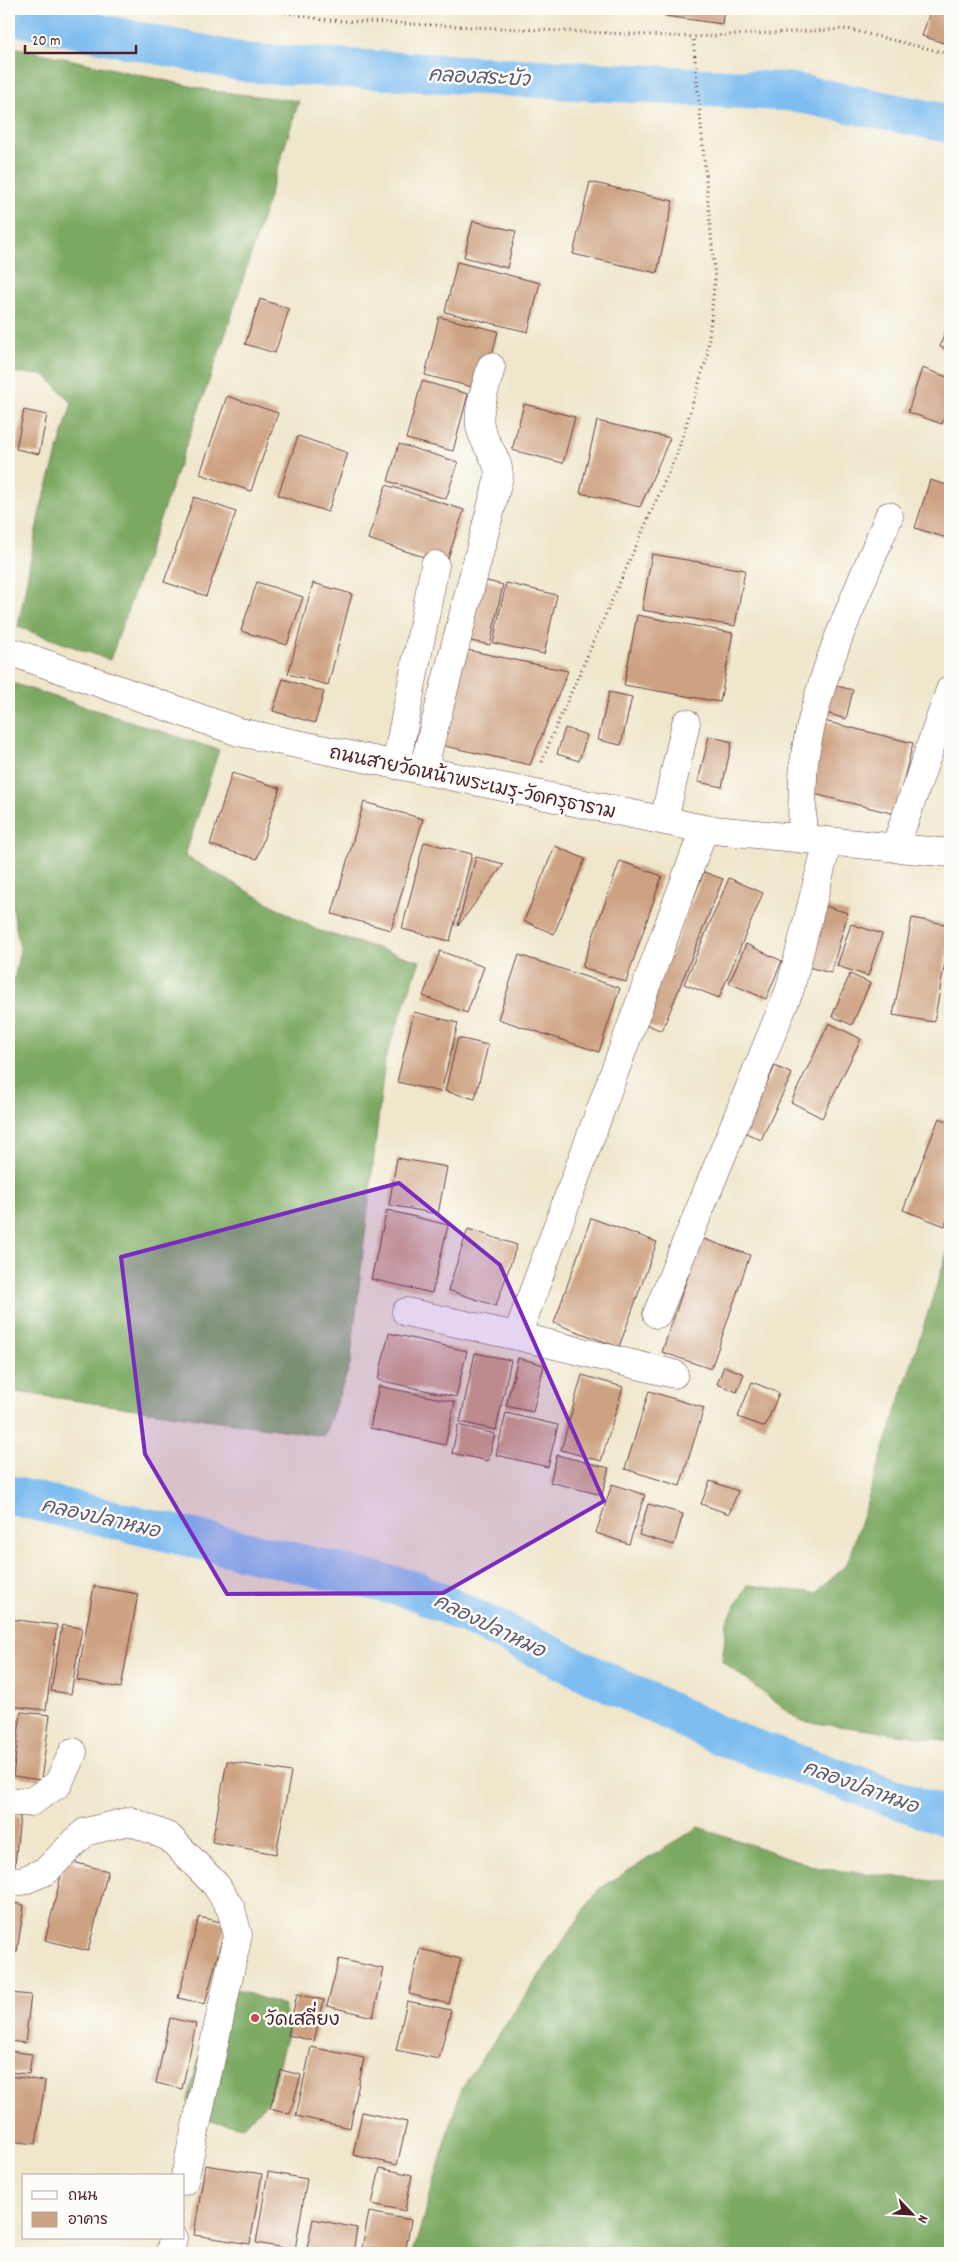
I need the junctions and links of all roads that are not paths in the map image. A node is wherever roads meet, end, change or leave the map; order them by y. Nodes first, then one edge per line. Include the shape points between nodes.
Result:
1 (491, 367) dead end
2 (889, 516) dead end
3 (435, 566) dead end
4 (9, 651) edge
5 (950, 690) edge
6 (686, 723) dead end
7 (396, 765) junction
8 (423, 770) junction
9 (664, 820) junction
10 (704, 829) junction
11 (815, 840) junction
12 (895, 848) junction
13 (950, 853) edge
14 (406, 1312) dead end
15 (657, 1314) dead end
16 (517, 1336) junction
17 (674, 1374) dead end
18 (73, 1752) dead end
19 (9, 1802) edge
20 (9, 1880) edge
21 (185, 2176) edge
22 (173, 2240) edge
23 (170, 2253) edge

1 - 8 street via 480,410 480,426 499,466 499,477
2 - 11 street via 836,643 815,709 805,757
3 - 7 street
4 - 7 street, ถนนสายวัดหน้าพระเมรุ-วัดครุธาราม via 239,732
5 - 12 street
6 - 9 street
7 - 8 street, ถนนสายวัดหน้าพระเมรุ-วัดครุธาราม
8 - 9 street, ถนนสายวัดหน้าพระเมรุ-วัดครุธาราม
9 - 10 street, ถนนสายวัดหน้าพระเมรุ-วัดครุธาราม
10 - 11 street, ถนนสายวัดหน้าพระเมรุ-วัดครุธาราม
10 - 16 street
11 - 12 street, ถนนสายวัดหน้าพระเมรุ-วัดครุธาราม
11 - 15 street via 790,989
12 - 13 street, ถนนสายวัดหน้าพระเมรุ-วัดครุธาราม
14 - 16 street
16 - 17 street
18 - 19 street via 58,1784 31,1802
20 - 21 street via 22,1881 46,1871 85,1832 130,1821 169,1837 216,1885 231,1909 238,1935
22 - 23 street

